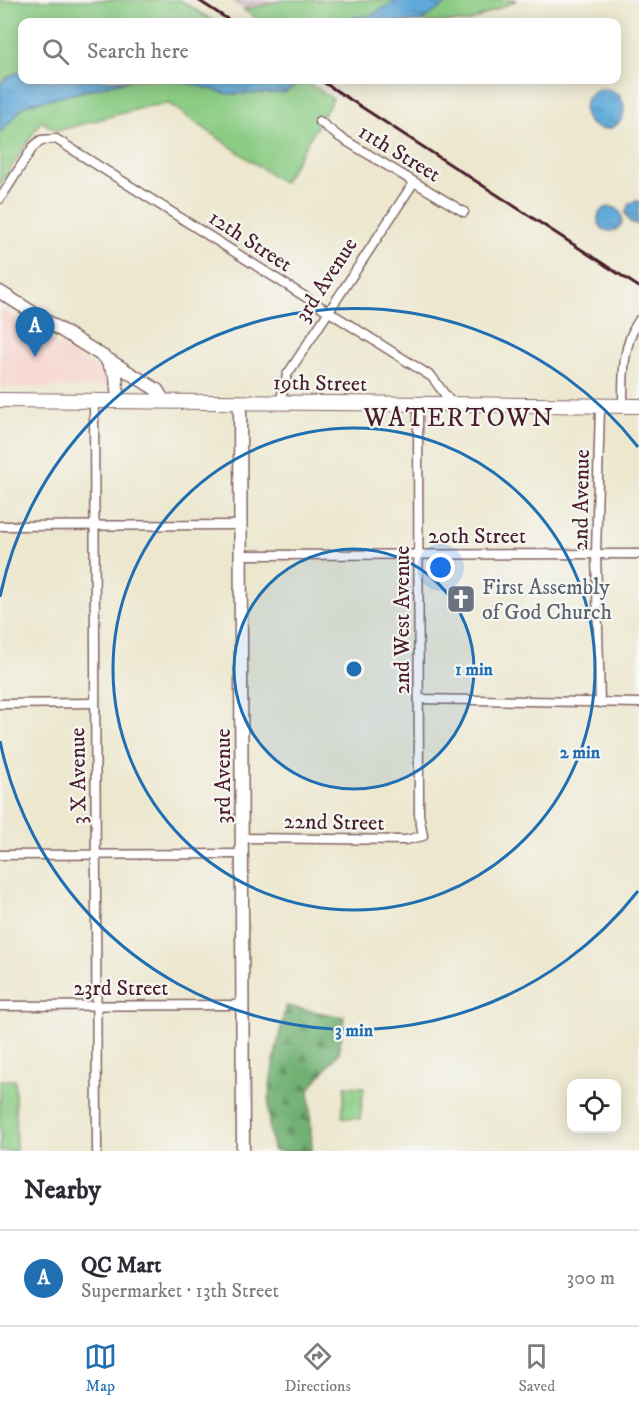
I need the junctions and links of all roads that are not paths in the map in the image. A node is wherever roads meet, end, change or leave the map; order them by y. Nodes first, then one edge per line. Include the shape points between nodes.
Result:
1 (319, 121) dead end
2 (414, 182) junction
3 (0, 199) edge
4 (464, 212) dead end
5 (0, 292) edge
6 (330, 312) junction
7 (639, 320) edge
8 (106, 361) junction
9 (0, 399) edge
10 (94, 400) junction
11 (118, 400) junction
12 (164, 401) junction
13 (240, 402) junction
14 (280, 402) junction
15 (418, 404) junction
16 (452, 404) junction
17 (600, 406) junction
18 (623, 406) junction
19 (639, 406) edge
20 (241, 525) junction
21 (0, 526) edge
22 (96, 526) junction
23 (419, 553) junction
24 (596, 554) junction
25 (639, 554) edge
26 (242, 555) junction
27 (419, 699) junction
28 (600, 703) junction
29 (639, 703) edge
30 (94, 704) junction
31 (0, 705) edge
32 (423, 836) joint
33 (243, 838) junction
34 (96, 854) junction
35 (243, 854) junction
36 (0, 855) edge
37 (97, 1005) junction
38 (243, 1005) junction
39 (0, 1006) edge
40 (97, 1151) edge
41 (243, 1151) edge

1 - 2 street, 11th Street
2 - 4 street, 11th Street
2 - 6 street, 3rd Avenue
3 - 6 street, 12th Street via 33,147 50,138 67,144
5 - 8 street
6 - 14 street, 3rd Avenue via 285,378
6 - 16 street, 12th Street via 432,377
7 - 18 street via 627,351
8 - 11 street via 116,376
8 - 12 street via 157,390
9 - 10 main road, 19th Street
10 - 11 main road, 19th Street
10 - 22 street, 3 X Avenue
11 - 12 main road, 19th Street
12 - 13 main road, 19th Street
13 - 14 main road, 19th Street
13 - 20 street, 3rd Avenue
14 - 15 main road, 19th Street
15 - 16 main road, 19th Street
15 - 23 street, 2nd West Avenue
16 - 17 main road, 19th Street
17 - 18 main road, 19th Street
17 - 24 street, 2nd Avenue
18 - 19 main road, 19th Street
20 - 22 street
20 - 26 street, 3rd Avenue
21 - 22 street
22 - 30 street, 3 X Avenue
23 - 24 street, 20th Street
23 - 26 street, 20th Street
23 - 27 street, 2nd West Avenue
24 - 25 street, 20th Street
24 - 28 street, 2nd Avenue
26 - 33 street, 3rd Avenue
27 - 28 street
27 - 32 street, 2nd West Avenue via 419,814
28 - 29 street
30 - 31 street
30 - 34 street, 3 X Avenue
32 - 33 street, 22nd Street via 406,840
33 - 35 street, 3rd Avenue
34 - 35 street
34 - 36 street
34 - 37 street, 3 X Avenue
35 - 38 street, 3rd Avenue
37 - 38 street, 23rd Street
37 - 39 street, 23rd Street
37 - 40 street, 3 X Avenue
38 - 41 street, 3rd Avenue

